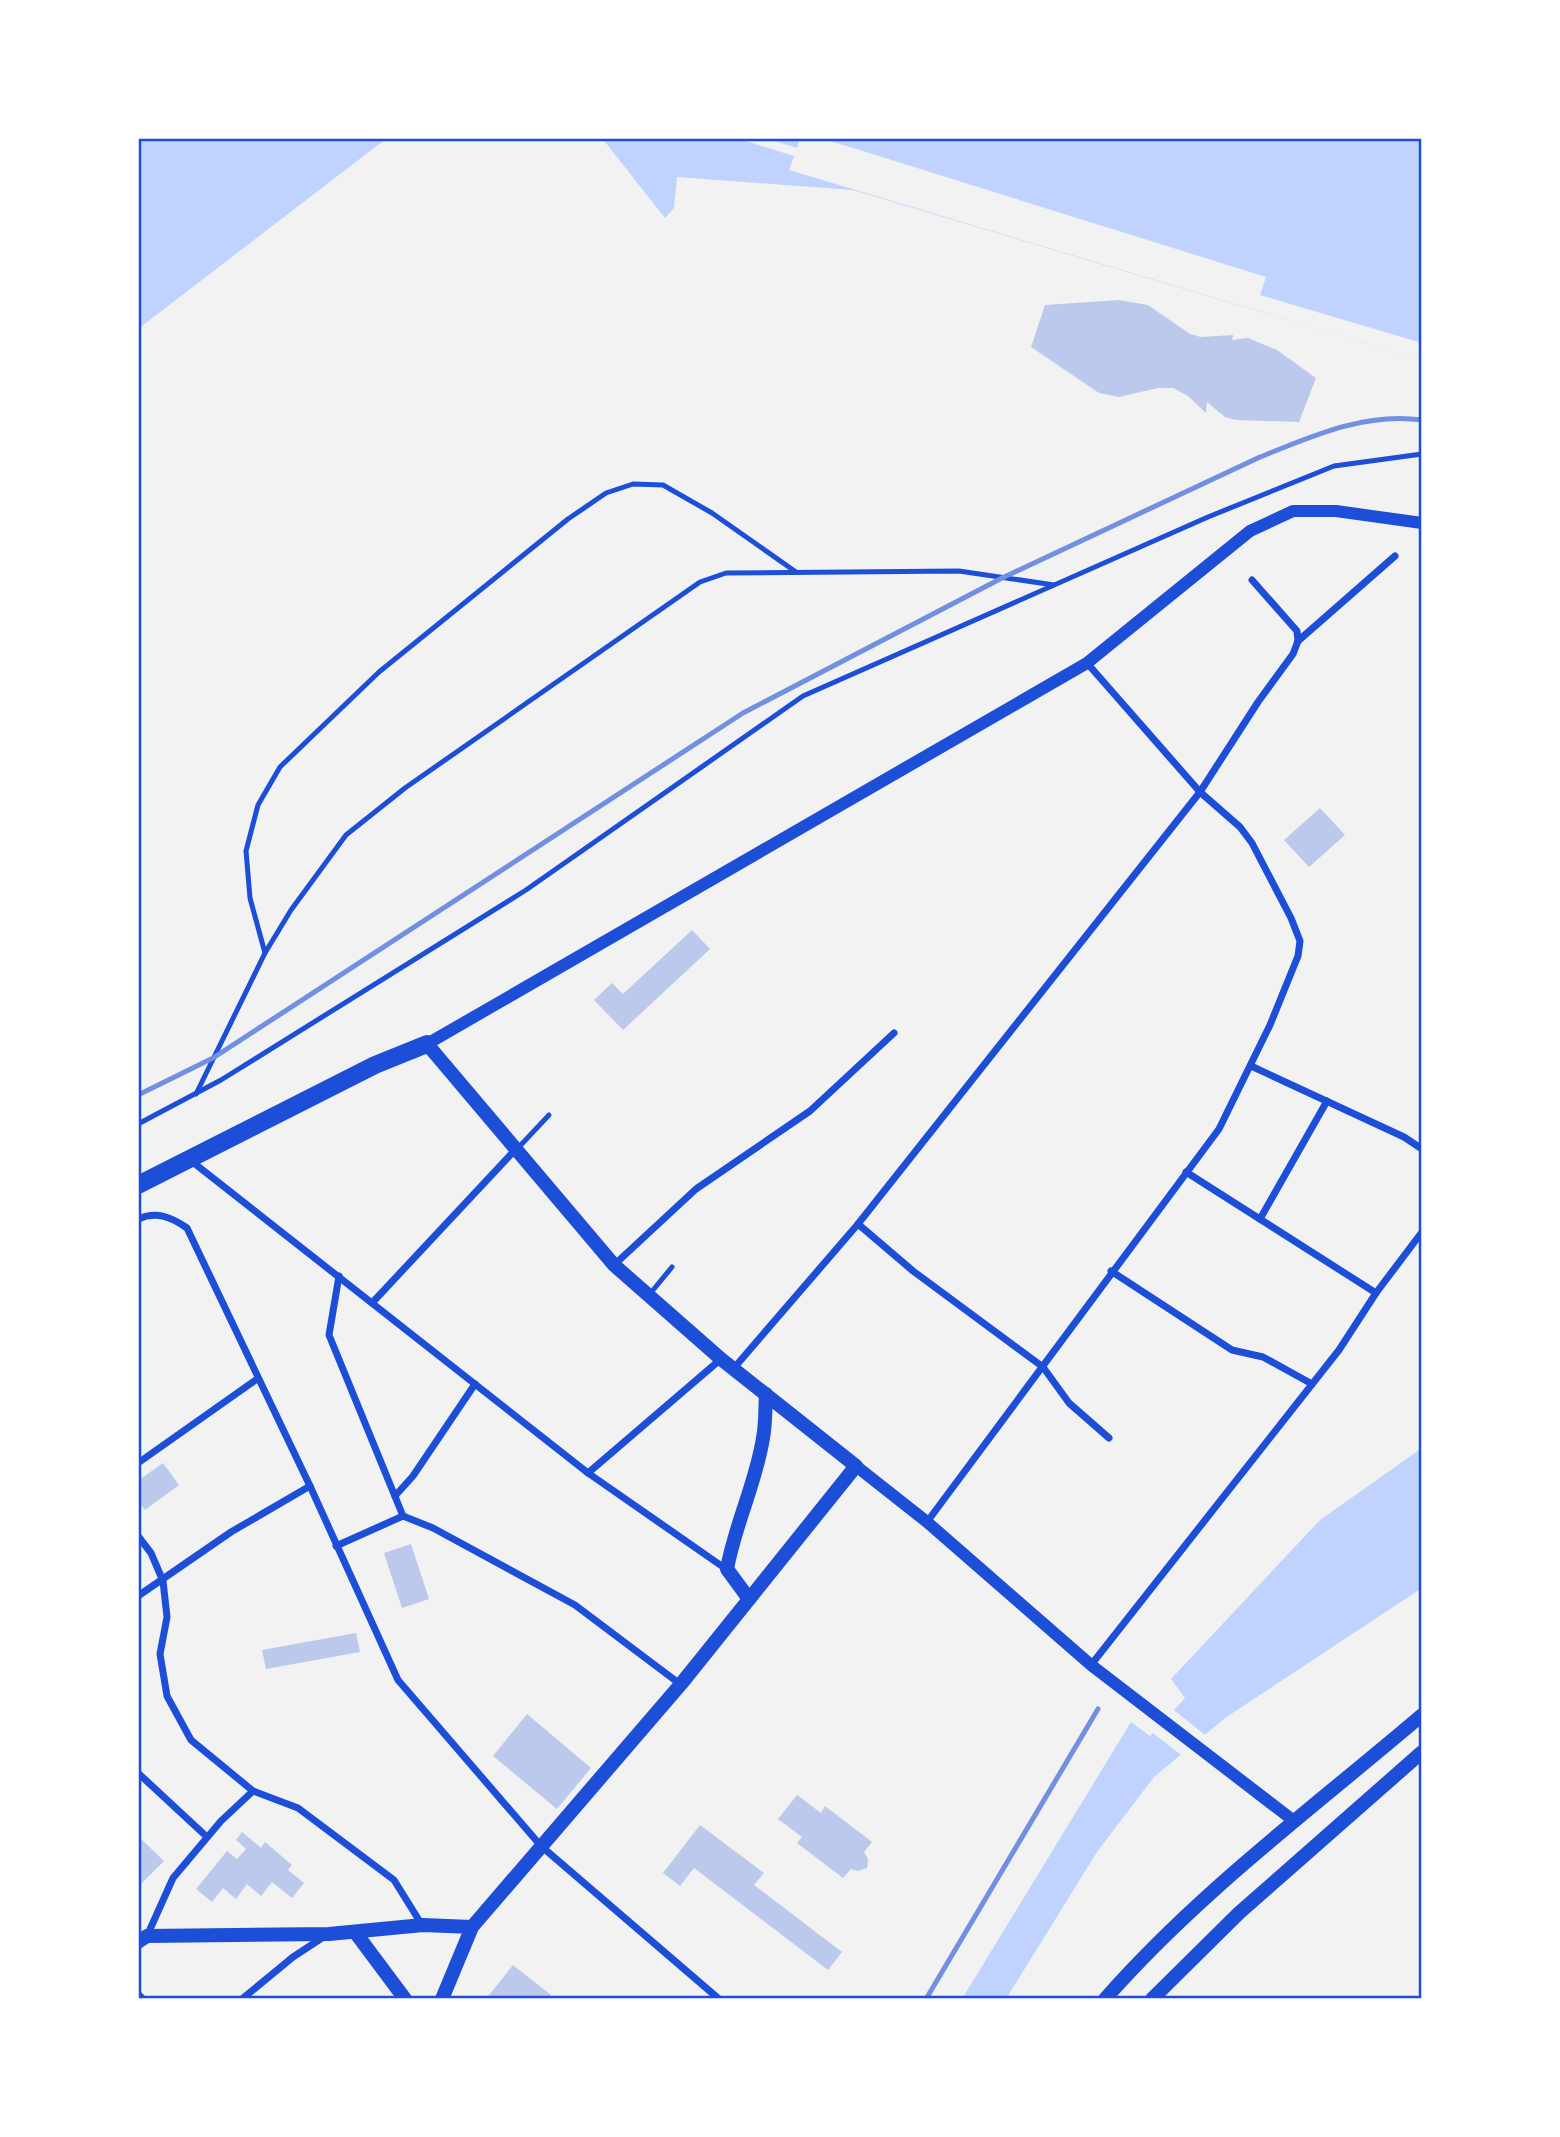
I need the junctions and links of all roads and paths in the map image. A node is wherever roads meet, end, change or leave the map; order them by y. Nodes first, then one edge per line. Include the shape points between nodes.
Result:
1 (1422, 454) edge
2 (1422, 523) edge
3 (1395, 556) dead end
4 (797, 573) junction
5 (1252, 580) dead end
6 (1055, 585) junction
7 (1298, 641) junction
8 (1087, 663) junction
9 (1200, 792) junction
10 (265, 953) junction
11 (894, 1033) dead end
12 (427, 1044) junction
13 (1251, 1066) junction
14 (196, 1094) junction
15 (1327, 1101) junction
16 (549, 1115) dead end
17 (138, 1125) edge
18 (1422, 1149) edge
19 (515, 1150) junction
20 (189, 1160) junction
21 (1186, 1172) junction
22 (138, 1185) edge
23 (1260, 1219) junction
24 (138, 1220) edge
25 (858, 1224) junction
26 (1422, 1232) edge
27 (614, 1265) junction
28 (672, 1267) dead end
29 (1111, 1271) junction
30 (339, 1276) junction
31 (1376, 1293) junction
32 (649, 1295) junction
33 (372, 1303) junction
34 (721, 1359) junction
35 (1043, 1367) junction
36 (734, 1368) junction
37 (257, 1379) junction
38 (475, 1384) junction
39 (1312, 1384) junction
40 (766, 1394) junction
41 (1109, 1438) dead end
42 (138, 1463) edge
43 (856, 1466) junction
44 (588, 1473) junction
45 (310, 1486) junction
46 (395, 1496) junction
47 (403, 1516) junction
48 (927, 1522) junction
49 (138, 1536) edge
50 (336, 1546) junction
51 (727, 1569) junction
52 (163, 1581) junction
53 (138, 1596) edge
54 (749, 1599) junction
55 (1091, 1665) junction
56 (681, 1684) junction
57 (1422, 1715) edge
58 (1422, 1752) edge
59 (138, 1773) edge
60 (253, 1791) junction
61 (1294, 1821) junction
62 (207, 1838) junction
63 (541, 1846) junction
64 (423, 1926) junction
65 (472, 1927) junction
66 (355, 1932) junction
67 (329, 1934) junction
68 (143, 1939) edge
69 (138, 1994) edge
70 (143, 1999) edge
71 (242, 1999) edge
72 (405, 1999) edge
73 (442, 1999) edge
74 (719, 1999) edge
75 (1105, 1999) edge
76 (1152, 1999) edge

1 - 6 lane via 1334,466
2 - 8 street via 1336,511 1293,511 1250,531
3 - 7 street
4 - 6 lane via 959,571
4 - 10 lane via 726,573 700,582 405,788 346,835
4 - 10 lane via 663,485 633,484 606,493 568,519 379,672 280,767 258,805 246,851 250,898
5 - 7 street via 1297,631
6 - 14 lane via 803,696 526,890
7 - 9 street
8 - 9 street
8 - 12 street
9 - 13 street via 1252,843 1300,941 1298,956
9 - 25 street
10 - 14 lane
11 - 27 street via 810,1111 696,1189
12 - 19 main road
12 - 20 main road via 375,1065
13 - 15 street
13 - 21 street via 1219,1129
14 - 17 lane
15 - 18 street
15 - 23 street
16 - 19 lane
19 - 27 main road
19 - 33 street
20 - 22 main road
20 - 30 street
21 - 23 street
21 - 29 street
23 - 31 street
24 - 37 street via 169,1215 187,1228
25 - 35 street via 913,1271
25 - 36 street
26 - 31 street
27 - 32 main road
28 - 32 lane
29 - 35 street
29 - 39 street via 1232,1350 1263,1357
30 - 33 street
30 - 46 street via 328,1335
31 - 39 street
32 - 34 main road
33 - 38 street
34 - 36 main road
34 - 44 street
35 - 41 street via 1069,1403
35 - 48 street
36 - 40 main road
37 - 42 street
37 - 45 street
38 - 44 street
38 - 46 street
39 - 55 street
40 - 43 main road
40 - 51 main road via 763,1438
43 - 48 street
43 - 54 main road
44 - 51 street
45 - 50 street
45 - 52 street via 231,1532
46 - 47 street
47 - 50 street
47 - 56 street via 575,1605
48 - 55 street
49 - 52 street
50 - 63 street via 398,1680
51 - 54 main road
52 - 53 street
52 - 60 street via 167,1617 160,1654 167,1696 191,1740
54 - 56 main road
55 - 61 street
56 - 63 main road
57 - 61 main road
58 - 76 main road via 1221,1930
59 - 62 street
60 - 62 street
60 - 64 street via 298,1808 394,1880
61 - 75 main road via 1162,1939
62 - 68 street via 173,1878
63 - 65 main road
63 - 74 street
64 - 65 main road
64 - 66 main road
65 - 73 main road
66 - 67 main road
66 - 72 main road
67 - 68 main road
67 - 71 street
69 - 70 street

